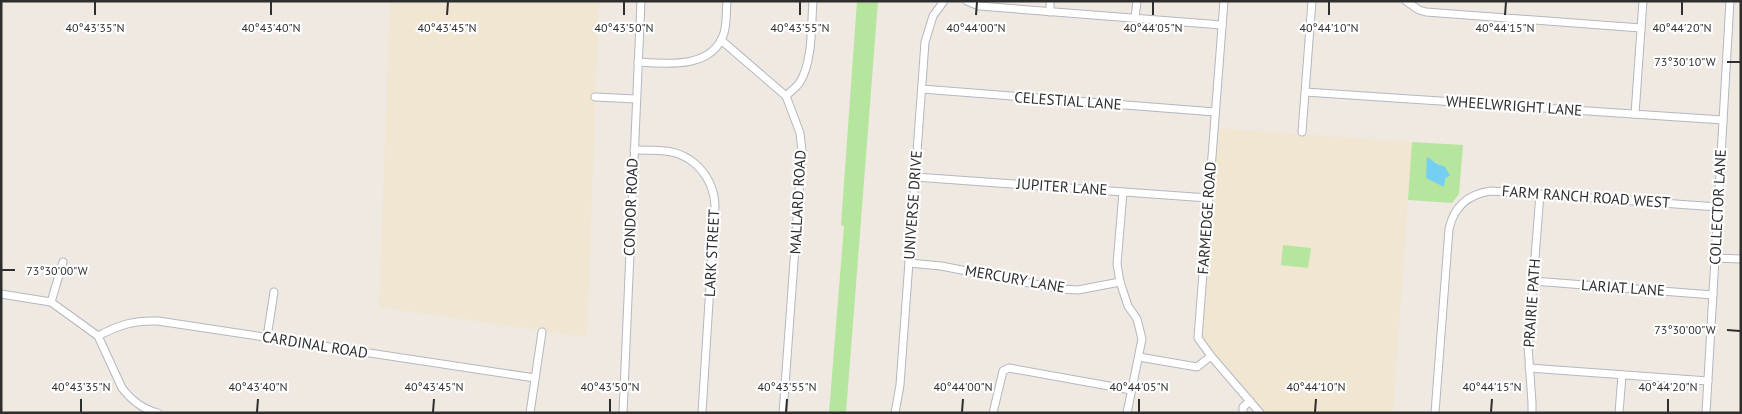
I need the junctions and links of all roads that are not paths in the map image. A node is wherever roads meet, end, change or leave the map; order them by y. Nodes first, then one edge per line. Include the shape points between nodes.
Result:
1 (641, 1) edge
2 (727, 1) edge
3 (813, 1) edge
4 (944, 1) edge
5 (967, 1) edge
6 (1050, 1) edge
7 (1137, 1) edge
8 (1224, 1) edge
9 (1312, 1) edge
10 (1406, 1) edge
11 (1643, 1) edge
12 (1730, 1) edge
13 (1050, 12) junction
14 (1135, 18) junction
15 (1222, 25) junction
16 (1641, 28) junction
17 (721, 40) junction
18 (638, 62) junction
19 (922, 89) junction
20 (1305, 92) junction
21 (786, 96) junction
22 (595, 97) dead end
23 (636, 99) junction
24 (1215, 112) junction
25 (1635, 114) junction
26 (1723, 120) junction
27 (1302, 132) dead end
28 (634, 150) junction
29 (915, 177) junction
30 (1123, 192) junction
31 (1540, 194) junction
32 (1208, 198) junction
33 (1718, 207) junction
34 (1715, 258) junction
35 (1741, 259) edge
36 (62, 262) dead end
37 (909, 263) junction
38 (1533, 281) junction
39 (1120, 282) junction
40 (274, 292) dead end
41 (1, 294) edge
42 (1713, 295) junction
43 (51, 302) junction
44 (542, 332) dead end
45 (98, 336) junction
46 (267, 338) junction
47 (1211, 356) junction
48 (1139, 357) junction
49 (1529, 368) junction
50 (1622, 375) junction
51 (535, 378) junction
52 (1708, 381) junction
53 (1131, 390) junction
54 (1250, 402) junction
55 (158, 413) edge
56 (530, 413) edge
57 (623, 413) edge
58 (702, 413) edge
59 (783, 413) edge
60 (895, 413) edge
61 (993, 413) edge
62 (1127, 413) edge
63 (1242, 413) edge
64 (1260, 413) edge
65 (1435, 413) edge
66 (1532, 413) edge
67 (1620, 413) edge
68 (1706, 413) edge

1 - 18 street, CONDOR ROAD
2 - 17 street
3 - 21 street via 809,58 800,82
4 - 19 street, UNIVERSE DRIVE via 928,28
5 - 13 street via 979,6
6 - 13 street
7 - 14 street
8 - 15 street, FARMEDGE ROAD
9 - 20 street
10 - 16 street via 1426,12
11 - 16 street
12 - 26 street, COLLECTOR LANE
13 - 14 street
14 - 15 street
15 - 24 street, FARMEDGE ROAD
16 - 25 street
17 - 18 street via 712,51 697,60
17 - 21 street
18 - 23 street, CONDOR ROAD
19 - 24 street, CELESTIAL LANE
19 - 29 street, UNIVERSE DRIVE
20 - 25 street, WHEELWRIGHT LANE
20 - 27 street
21 - 59 street, MALLARD ROAD via 800,132 802,151
22 - 23 street
23 - 28 street, CONDOR ROAD
24 - 32 street, FARMEDGE ROAD
25 - 26 street, WHEELWRIGHT LANE
26 - 33 street, COLLECTOR LANE
28 - 57 street, CONDOR ROAD
28 - 58 street, LARK STREET via 666,151 683,156 698,166 712,187 715,206
29 - 30 street, JUPITER LANE
29 - 37 street, UNIVERSE DRIVE
30 - 32 street, JUPITER LANE
30 - 39 street via 1118,264
31 - 33 street, FARM RANCH ROAD WEST
31 - 38 street, PRAIRIE PATH
31 - 65 street, FARM RANCH ROAD WEST via 1480,192 1459,206 1451,220
32 - 47 street, FARMEDGE ROAD via 1198,338
33 - 34 street, COLLECTOR LANE
34 - 35 street
34 - 42 street, COLLECTOR LANE
36 - 43 street
37 - 39 street, MERCURY LANE via 1060,289 1078,290
37 - 60 street, UNIVERSE DRIVE
38 - 42 street, LARIAT LANE
38 - 49 street, PRAIRIE PATH
39 - 48 street via 1140,329
40 - 46 street
41 - 43 street
42 - 52 street, COLLECTOR LANE
43 - 45 street
44 - 51 street
45 - 46 street, CARDINAL ROAD via 140,320
45 - 55 street via 122,388 134,402
46 - 51 street, CARDINAL ROAD
47 - 48 street via 1197,367
47 - 54 street, FARMEDGE ROAD
48 - 53 street
49 - 50 street
49 - 66 street, PRAIRIE PATH
50 - 52 street
50 - 67 street
51 - 56 street
52 - 68 street, COLLECTOR LANE
53 - 61 street via 1009,368 1003,371
53 - 62 street
54 - 63 street via 1243,407
54 - 64 street, FARMEDGE ROAD

